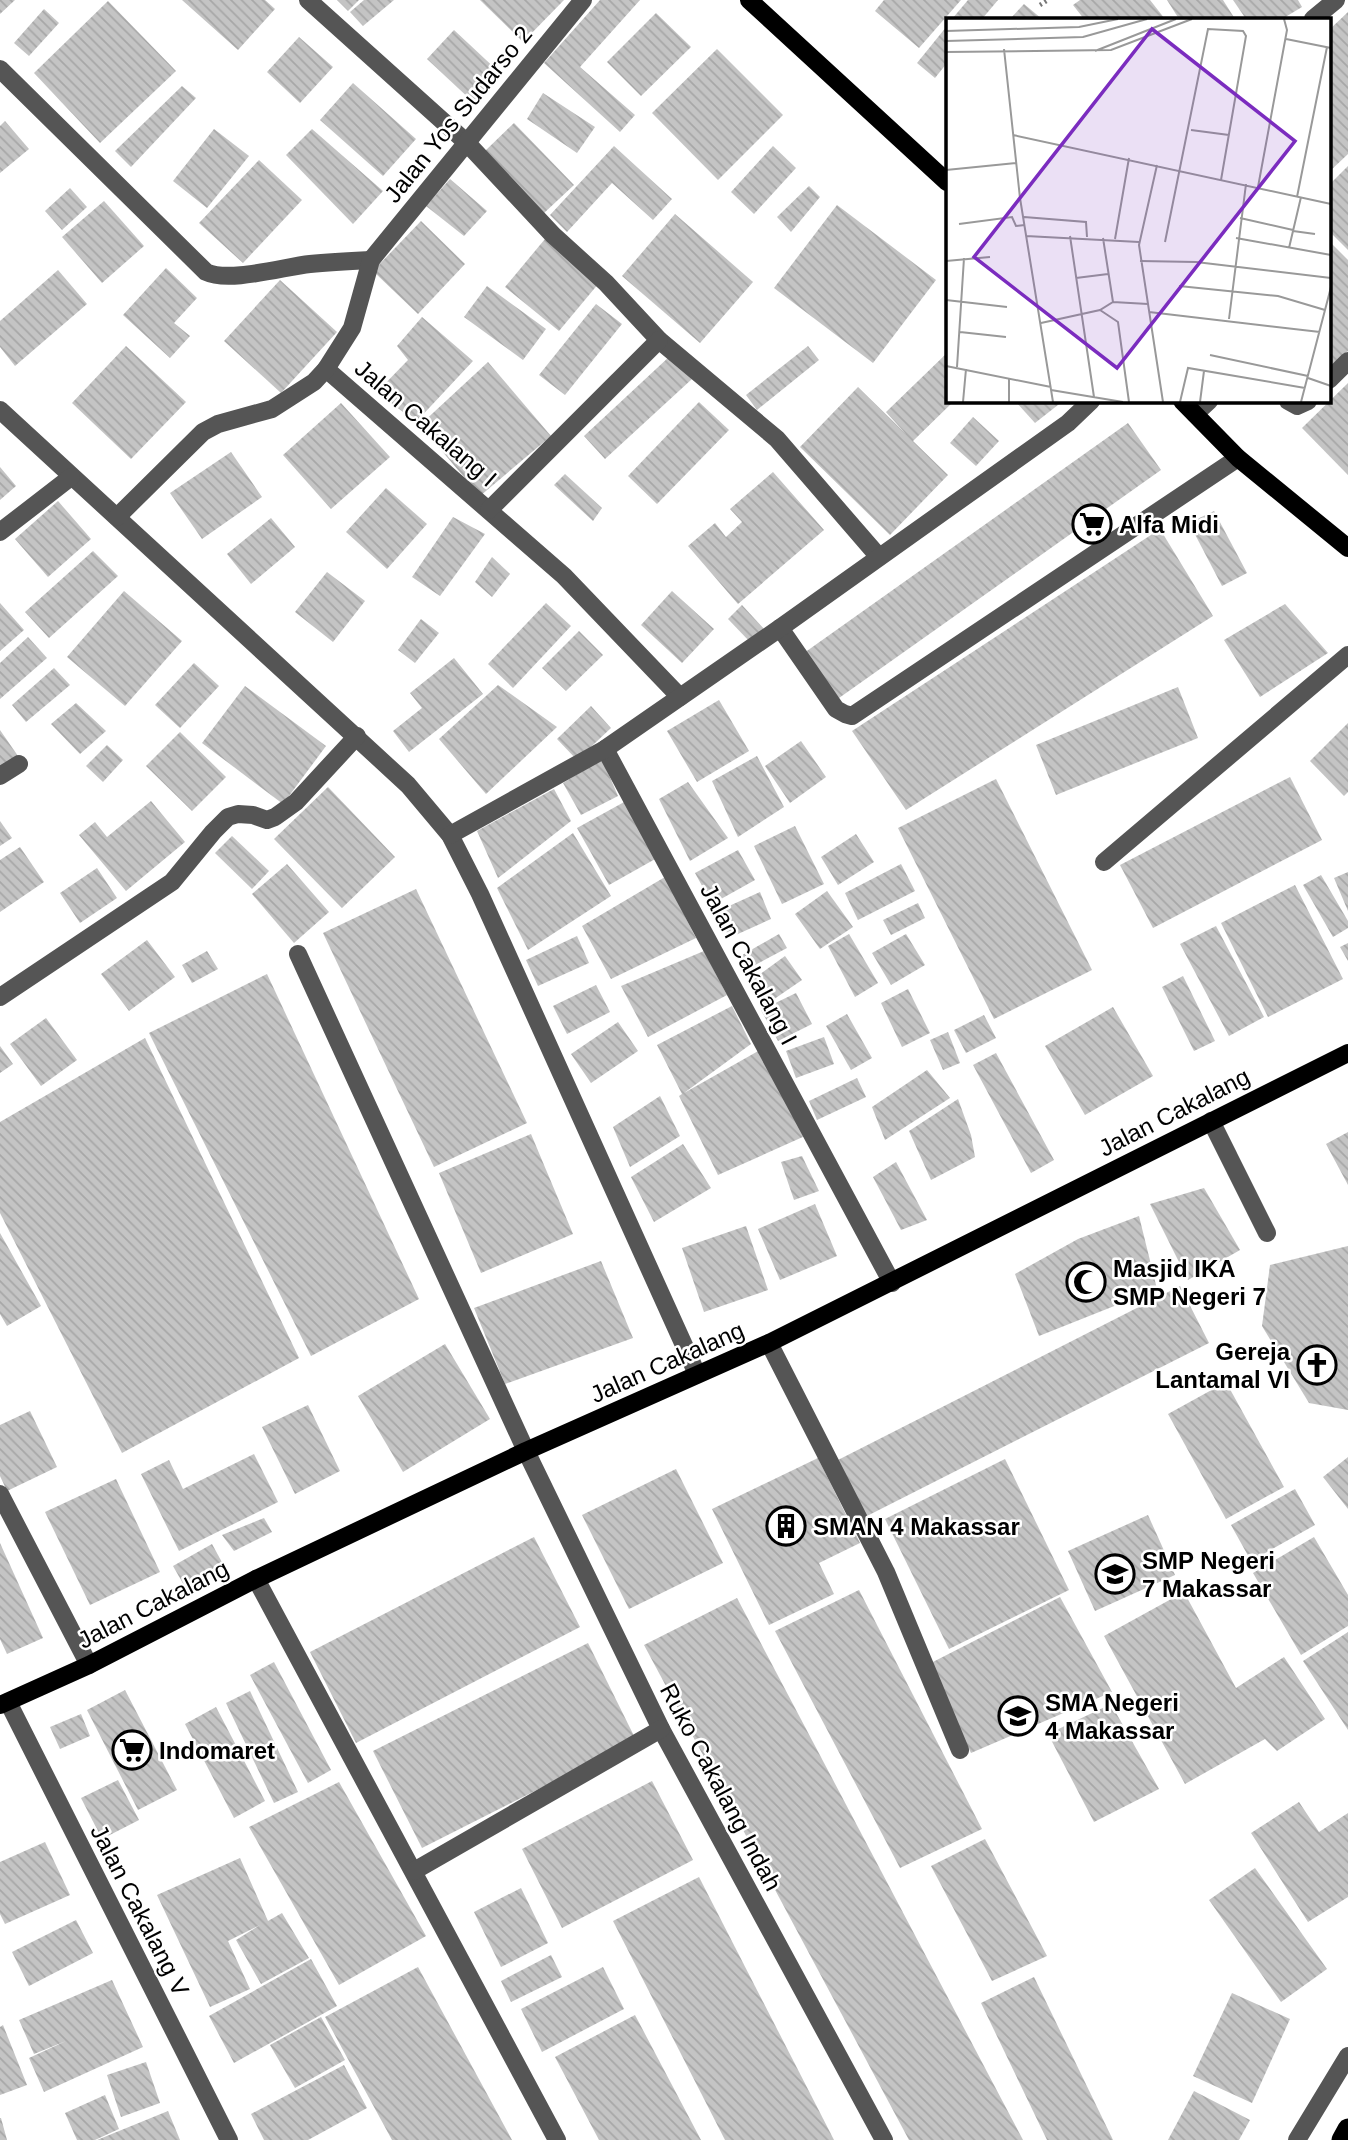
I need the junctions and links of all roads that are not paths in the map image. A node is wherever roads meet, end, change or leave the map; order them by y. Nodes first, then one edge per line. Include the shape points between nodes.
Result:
1 (308, 0) edge
2 (583, 0) edge
3 (749, 0) edge
4 (1336, 0) edge
5 (1314, 18) edge
6 (0, 69) edge
7 (466, 142) junction
8 (946, 181) edge
9 (371, 260) junction
10 (659, 340) junction
11 (1348, 361) edge
12 (326, 369) junction
13 (1330, 379) edge
14 (1090, 402) edge
15 (1183, 402) edge
16 (1208, 402) edge
17 (1290, 402) edge
18 (1306, 402) edge
19 (0, 410) edge
20 (1195, 414) junction
21 (1238, 458) junction
22 (71, 477) junction
23 (489, 510) junction
24 (117, 517) junction
25 (0, 532) edge
26 (1348, 548) edge
27 (879, 557) junction
28 (780, 628) junction
29 (1348, 654) edge
30 (680, 697) junction
31 (357, 736) junction
32 (605, 749) junction
33 (19, 764) dead end
34 (0, 776) edge
35 (450, 835) junction
36 (1104, 862) dead end
37 (298, 954) dead end
38 (0, 997) edge
39 (1348, 1053) edge
40 (1211, 1121) junction
41 (1267, 1233) dead end
42 (892, 1283) junction
43 (769, 1343) junction
44 (697, 1374) junction
45 (526, 1451) junction
46 (0, 1494) edge
47 (256, 1579) junction
48 (89, 1665) junction
49 (4, 1703) edge
50 (661, 1729) junction
51 (960, 1750) dead end
52 (414, 1871) junction
53 (1348, 2056) edge
54 (1348, 2129) edge
55 (229, 2140) edge
56 (557, 2140) edge
57 (884, 2140) edge
58 (1297, 2140) edge
59 (1342, 2140) edge

1 - 7 street
2 - 7 street, Jalan Yos Sudarso 2
3 - 8 main road
4 - 5 street
6 - 9 street via 213,276
7 - 9 street, Jalan Yos Sudarso 2
7 - 10 street
9 - 12 street via 352,328
10 - 23 street
10 - 27 street via 776,439
11 - 13 street
12 - 23 street, Jalan Cakalang I
12 - 24 street, Jalan Cakalang I via 272,409 203,432
14 - 27 street via 1068,423
15 - 20 main road
16 - 20 street
17 - 18 street via 1297,406
19 - 22 street
20 - 21 main road
21 - 26 main road
21 - 28 street via 852,716 836,709
22 - 24 street
22 - 25 street
23 - 30 street, Jalan Cakalang I via 564,576
24 - 31 street
27 - 28 street
28 - 30 street
29 - 36 street
30 - 32 street
31 - 35 street via 408,785
31 - 38 street via 296,802 267,820 253,815 228,817 172,882
32 - 35 street
32 - 42 street, Jalan Cakalang I
33 - 34 street
35 - 44 street
37 - 45 street, Ruko Cakalang Indah
39 - 40 main road, Jalan Cakalang
40 - 41 street
40 - 42 main road, Jalan Cakalang
42 - 43 main road, Jalan Cakalang
43 - 44 main road, Jalan Cakalang
43 - 51 street via 886,1572
44 - 45 main road, Jalan Cakalang
45 - 47 main road, Jalan Cakalang
45 - 50 street, Ruko Cakalang Indah
46 - 48 street
47 - 48 main road, Jalan Cakalang
47 - 52 street
48 - 49 main road, Jalan Cakalang
49 - 55 street, Jalan Cakalang V
50 - 52 street
50 - 57 street, Ruko Cakalang Indah
52 - 56 street
53 - 58 street
54 - 59 highway

